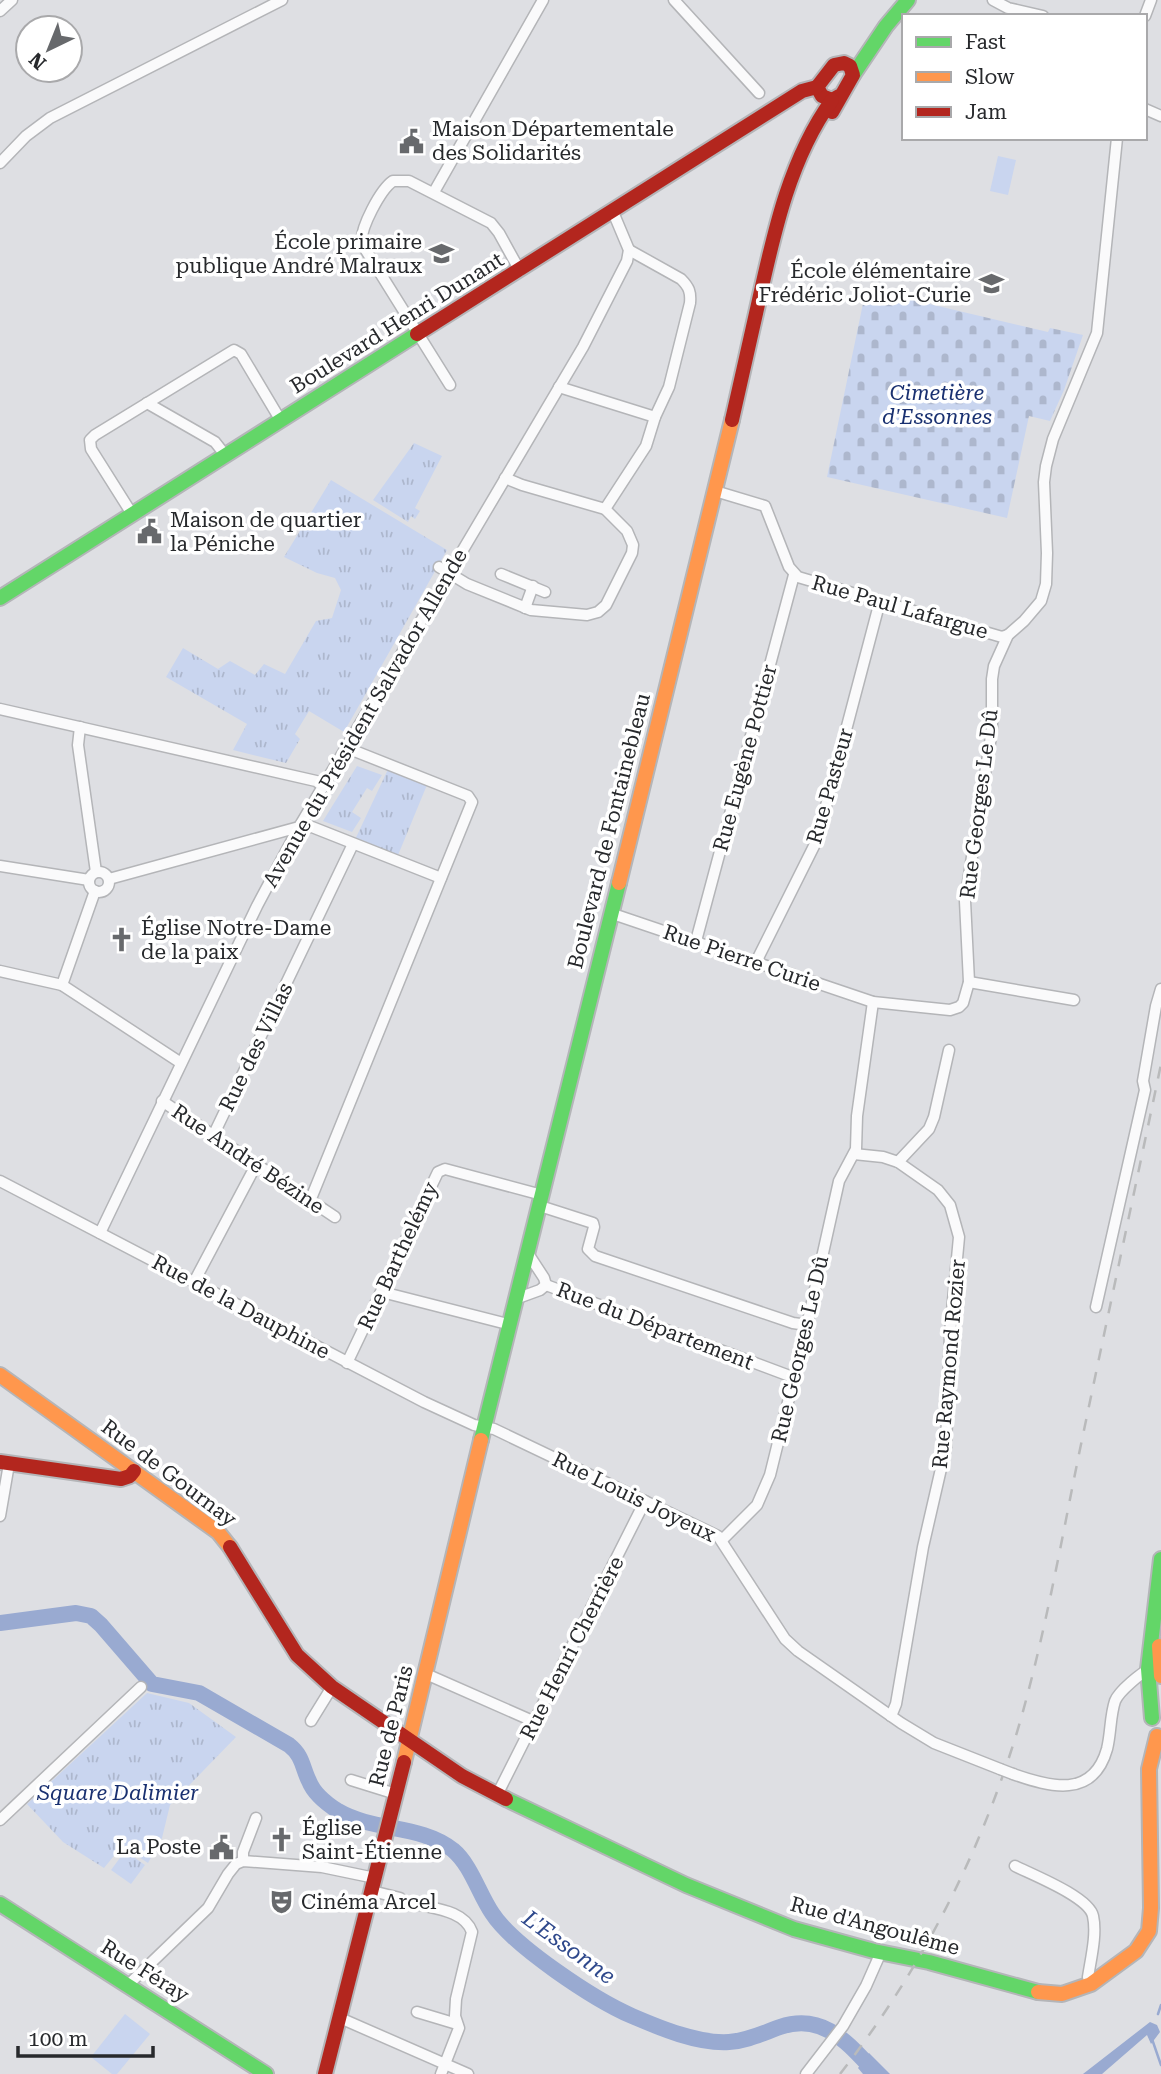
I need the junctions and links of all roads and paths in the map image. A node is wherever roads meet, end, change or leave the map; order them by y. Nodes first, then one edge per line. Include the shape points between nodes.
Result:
1 (12, 0) edge
2 (282, 0) edge
3 (544, 0) edge
4 (674, 0) edge
5 (897, 0) edge
6 (908, 0) edge
7 (993, 0) edge
8 (0, 11) edge
9 (1035, 14) edge
10 (849, 69) junction
11 (817, 87) junction
12 (759, 93) dead end
13 (835, 98) junction
14 (1117, 140) edge
15 (0, 163) edge
16 (434, 192) junction
17 (613, 212) junction
18 (629, 250) junction
19 (520, 271) junction
20 (422, 338) junction
21 (450, 385) dead end
22 (559, 387) junction
23 (148, 403) junction
24 (655, 417) junction
25 (281, 421) junction
26 (226, 456) junction
27 (505, 478) junction
28 (715, 491) junction
29 (605, 509) junction
30 (132, 514) junction
31 (444, 570) junction
32 (501, 574) dead end
33 (794, 575) junction
34 (533, 586) junction
35 (545, 592) dead end
36 (0, 598) edge
37 (880, 601) junction
38 (525, 608) junction
39 (1009, 635) junction
40 (0, 709) edge
41 (80, 727) junction
42 (347, 748) junction
43 (324, 786) junction
44 (299, 827) junction
45 (353, 844) junction
46 (0, 866) edge
47 (92, 876) junction
48 (441, 878) junction
49 (109, 880) junction
50 (95, 891) junction
51 (610, 913) junction
52 (696, 942) junction
53 (757, 962) junction
54 (0, 971) edge
55 (969, 982) junction
56 (62, 985) junction
57 (1161, 989) edge
58 (1074, 1000) dead end
59 (873, 1002) junction
60 (949, 1050) dead end
61 (181, 1063) junction
62 (162, 1101) junction
63 (212, 1136) junction
64 (854, 1154) junction
65 (898, 1162) junction
66 (256, 1166) junction
67 (0, 1181) edge
68 (541, 1200) junction
69 (310, 1201) junction
70 (335, 1217) dead end
71 (100, 1233) junction
72 (528, 1254) junction
73 (194, 1282) junction
74 (546, 1285) junction
75 (382, 1292) junction
76 (518, 1298) junction
77 (1096, 1307) dead end
78 (511, 1325) junction
79 (807, 1325) junction
80 (347, 1363) junction
81 (0, 1375) edge
82 (794, 1378) junction
83 (484, 1427) junction
84 (4, 1463) edge
85 (134, 1471) junction
86 (645, 1501) junction
87 (0, 1516) edge
88 (722, 1540) junction
89 (1161, 1559) edge
90 (1161, 1602) edge
91 (1156, 1672) edge
92 (426, 1674) junction
93 (1131, 1684) junction
94 (141, 1687) dead end
95 (332, 1687) junction
96 (1149, 1691) junction
97 (891, 1716) junction
98 (1157, 1716) edge
99 (311, 1721) dead end
100 (535, 1722) junction
101 (1159, 1736) edge
102 (410, 1740) junction
103 (351, 1780) dead end
104 (396, 1794) junction
105 (497, 1794) junction
106 (256, 1818) dead end
107 (0, 1821) edge
108 (243, 1861) junction
109 (1015, 1866) dead end
110 (374, 1885) junction
111 (400, 1898) tunnel mouth
112 (0, 1905) edge
113 (420, 1905) tunnel mouth
114 (881, 1952) junction
115 (1091, 1984) junction
116 (128, 1985) junction
117 (417, 2012) dead end
118 (340, 2018) junction
119 (457, 2024) junction
120 (443, 2069) edge
121 (266, 2074) edge
122 (326, 2074) edge
123 (468, 2074) edge
124 (806, 2074) edge

1 - 8 street
2 - 15 street via 50,118
3 - 16 street
4 - 12 street
5 - 10 main road
6 - 10 main road
7 - 9 street
10 - 11 main road, Boulevard Henri Dunant via 834,65
10 - 13 main road, Boulevard de Fontainebleau via 847,87
11 - 13 main road via 822,96
11 - 17 main road, Boulevard Henri Dunant via 802,91
13 - 28 main road, Boulevard de Fontainebleau via 773,245
14 - 39 street, Rue Georges Le Dû via 1097,333 1046,466 1046,584 1034,611
16 - 19 street via 496,228
16 - 20 street via 405,179 389,183 361,236
17 - 18 street
17 - 19 main road, Boulevard Henri Dunant
18 - 22 street, Avenue du Président Salvador Allende via 622,274
18 - 24 street via 681,279 691,293 669,387
19 - 20 main road, Boulevard Henri Dunant
20 - 21 street
20 - 25 main road, Boulevard Henri Dunant
22 - 24 street
22 - 27 street, Avenue du Président Salvador Allende
23 - 25 street via 234,350 241,354
23 - 26 street via 215,442
23 - 30 street via 90,440 91,449
24 - 29 street via 646,446
25 - 26 main road, Boulevard Henri Dunant
26 - 30 main road, Boulevard Henri Dunant
27 - 29 street
27 - 31 street, Avenue du Président Salvador Allende
28 - 33 street, Rue Paul Lafargue via 765,506
28 - 51 main road, Boulevard de Fontainebleau
29 - 38 street via 633,545 602,609 587,615
30 - 36 main road, Boulevard Henri Dunant
31 - 38 street
31 - 42 street, Avenue du Président Salvador Allende
32 - 34 street
33 - 37 street, Rue Paul Lafargue
33 - 52 street, Rue Eugène Pottier
34 - 35 street
34 - 38 street
37 - 39 street, Rue Paul Lafargue via 1002,637
37 - 53 street, Rue Pasteur via 817,839
39 - 55 street, Rue Georges Le Dû via 994,666 992,730 966,891
40 - 41 street
41 - 43 street
41 - 47 street
42 - 43 street, Avenue du Président Salvador Allende
42 - 48 street via 471,798
43 - 44 street, Avenue du Président Salvador Allende
44 - 45 street via 312,827
44 - 49 street
44 - 61 street, Avenue du Président Salvador Allende
45 - 48 street
45 - 63 street, Rue des Villas
46 - 47 street
47 - 49 street via 103,872
47 - 50 street via 90,887
48 - 69 street
49 - 50 street via 104,890
50 - 56 street
51 - 52 street, Rue Pierre Curie
51 - 68 main road, Boulevard de Fontainebleau
52 - 53 street, Rue Pierre Curie
53 - 59 street, Rue Pierre Curie
54 - 56 street
55 - 58 street
55 - 59 street via 963,1003 955,1010
56 - 61 street
57 - 77 street via 1145,1090
59 - 64 street, Rue Georges Le Dû
60 - 65 street via 929,1129
61 - 62 street, Avenue du Président Salvador Allende
62 - 63 street, Rue André Bézine
62 - 71 street, Avenue du Président Salvador Allende
63 - 66 street, Rue André Bézine
64 - 65 street, Rue Raymond Rozier
64 - 79 street, Rue Georges Le Dû via 839,1181
65 - 97 street, Rue Raymond Rozier via 945,1197 959,1237 946,1447
66 - 69 street, Rue André Bézine
66 - 73 street
67 - 71 street, Rue de la Dauphine
68 - 72 main road, Boulevard de Fontainebleau
68 - 75 street, Rue Barthelémy via 440,1170
68 - 79 street via 593,1223 588,1249 594,1256
69 - 70 street, Rue André Bézine
71 - 73 street, Rue de la Dauphine
72 - 74 street
72 - 76 main road, Boulevard de Fontainebleau
73 - 80 street, Rue de la Dauphine
74 - 76 street, Rue du Département
74 - 82 street, Rue du Département
75 - 78 street
75 - 80 street, Rue Barthelémy
76 - 78 main road, Boulevard de Fontainebleau
78 - 83 main road, Boulevard de Fontainebleau
79 - 82 street, Rue Georges Le Dû
80 - 83 street, Rue de la Dauphine
81 - 85 main road, Rue de Gournay
82 - 88 street, Rue Georges Le Dû via 763,1493 750,1514
83 - 86 street, Rue Louis Joyeux
83 - 92 main road, Rue de Paris
84 - 85 main road via 121,1479
84 - 87 street
85 - 95 main road, Rue de Gournay via 230,1545 292,1648
86 - 88 street, Rue Louis Joyeux
86 - 100 street, Rue Henri Cherrière
88 - 97 street, Rue Louis Joyeux via 785,1639
89 - 91 main road
90 - 91 main road
91 - 93 street, Rue Louis Joyeux
91 - 96 main road
92 - 100 street
92 - 102 main road, Rue de Paris
93 - 96 street
93 - 97 street, Rue Louis Joyeux, bridge via 1116,1699 1103,1761 1088,1781 1068,1786 1013,1774 934,1743
94 - 107 street
95 - 99 street
95 - 102 main road, Rue de Gournay
96 - 98 main road
98 - 101 main road via 1150,1728
100 - 105 street, Rue Henri Cherrière
101 - 115 main road, Rue d'Angoulême via 1149,1769 1149,1931 1136,1951
102 - 104 main road, Rue de Paris
102 - 105 main road, Rue d'Angoulême via 461,1776
103 - 104 street
104 - 110 main road, Rue de Paris
105 - 114 main road, Rue d'Angoulême via 686,1885 803,1933
106 - 108 street
108 - 110 street via 323,1867
108 - 116 street via 228,1874 208,1908
109 - 115 street via 1090,1907 1094,1921
110 - 111 street
110 - 118 main road, Rue de Paris
112 - 116 main road, Rue Féray
113 - 119 street via 458,1916 472,1932 456,1999
114 - 115 main road, Rue d'Angoulême via 1033,1992 1062,1994
114 - 124 street via 843,2026
116 - 121 main road, Rue Féray
117 - 119 street
118 - 120 street
118 - 122 main road, Rue de Paris
119 - 120 street
120 - 123 street

